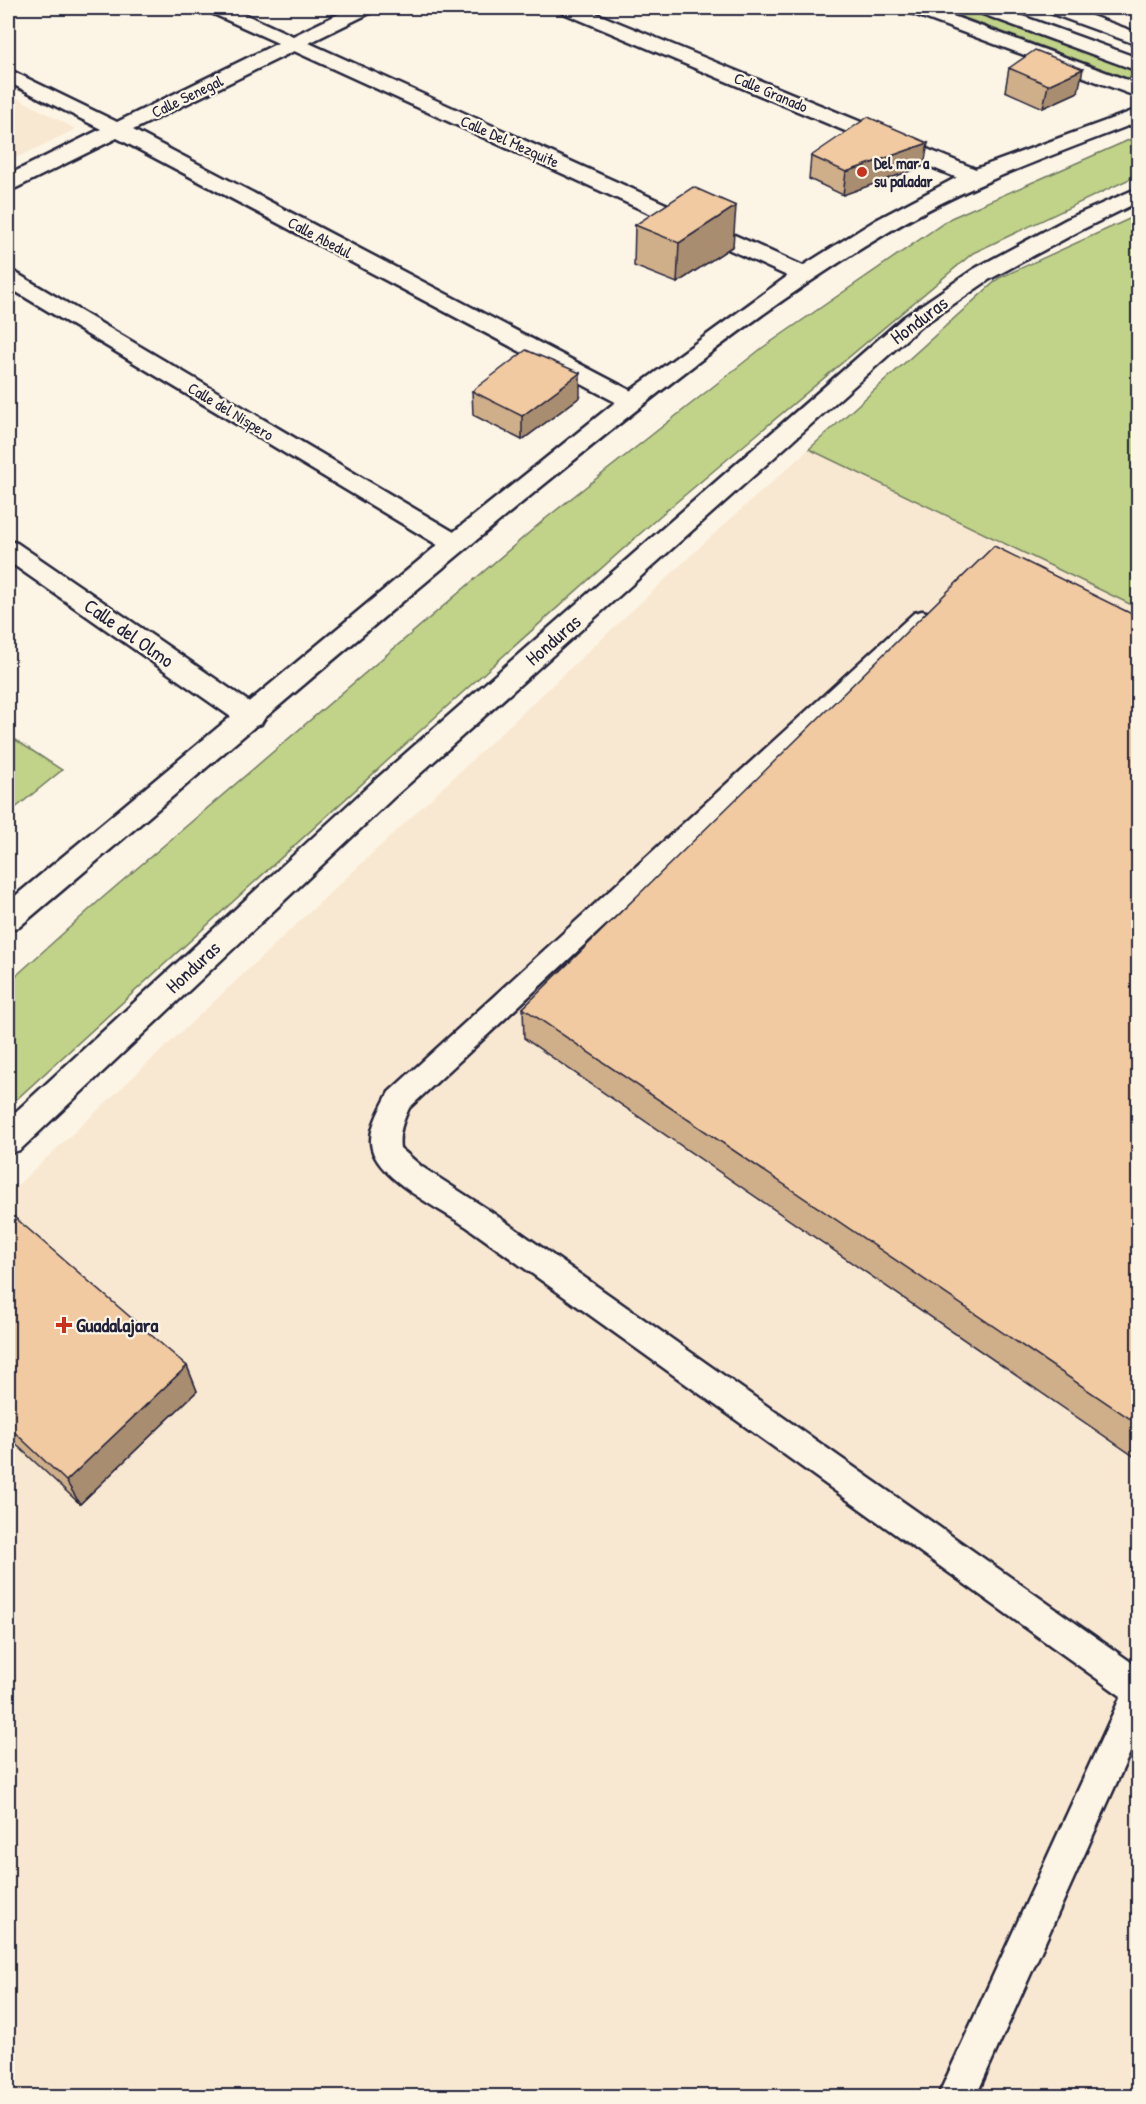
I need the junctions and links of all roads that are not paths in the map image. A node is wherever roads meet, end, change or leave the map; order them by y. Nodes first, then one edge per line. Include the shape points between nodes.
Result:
1 (216, 8) edge
2 (365, 8) edge
3 (568, 8) edge
4 (915, 8) edge
5 (984, 8) edge
6 (1054, 8) edge
7 (1138, 39) edge
8 (293, 44) junction
9 (1138, 65) edge
10 (8, 75) edge
11 (1138, 91) edge
12 (1138, 115) edge
13 (118, 130) junction
14 (975, 177) junction
15 (8, 183) edge
16 (1138, 194) edge
17 (804, 275) junction
18 (8, 278) edge
19 (632, 401) junction
20 (455, 544) junction
21 (8, 549) edge
22 (940, 602) edge
23 (251, 717) junction
24 (8, 919) edge
25 (8, 1140) edge
26 (1138, 1687) edge
27 (1138, 1697) edge
28 (957, 2097) edge

1 - 8 street, Calle Del Mezquite
2 - 8 street, Calle Senegal
3 - 14 street, Calle Granado
4 - 11 street
5 - 9 street
6 - 7 street
8 - 13 street, Calle Senegal
8 - 17 street, Calle Del Mezquite
10 - 13 street, Calle Abedul
12 - 14 street
13 - 15 street, Calle Senegal
13 - 19 street, Calle Abedul
14 - 17 street via 884,225
16 - 25 street, Honduras via 982,274 912,322 384,789
17 - 19 street
18 - 20 street, Calle del Nispero
19 - 20 street
20 - 23 street
21 - 23 street, Calle del Olmo
22 - 26 lane via 399,1100 388,1126 386,1150 396,1164
23 - 24 street
27 - 28 lane

